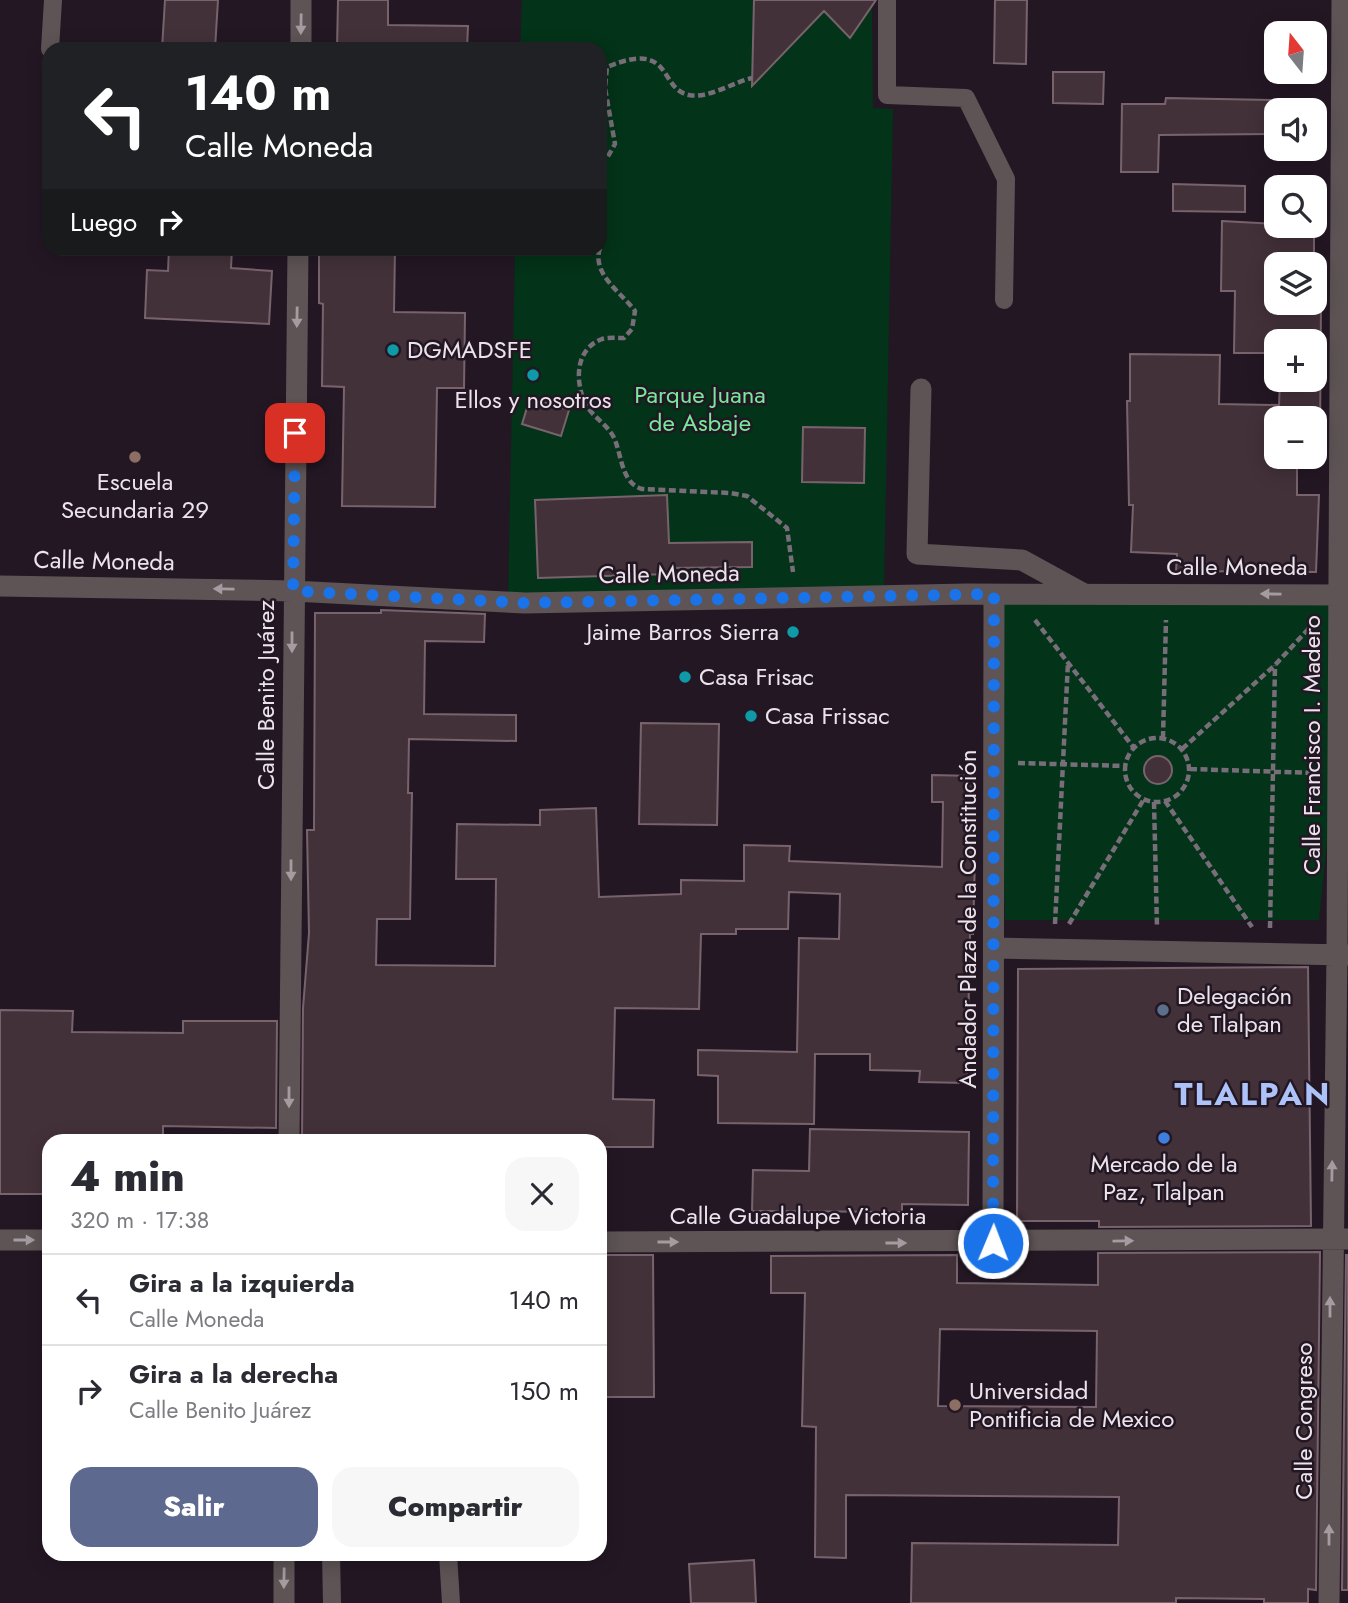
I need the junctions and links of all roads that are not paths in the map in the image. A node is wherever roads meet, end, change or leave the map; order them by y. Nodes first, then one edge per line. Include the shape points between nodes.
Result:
1 (53, 0) edge
2 (301, 0) edge
3 (887, 0) edge
4 (1342, 0) edge
5 (50, 42) edge
6 (301, 42) edge
7 (298, 256) edge
8 (1004, 300) dead end
9 (920, 389) dead end
10 (0, 586) edge
11 (293, 591) junction
12 (1344, 594) edge
13 (1005, 595) junction
14 (1086, 595) junction
15 (994, 948) junction
16 (1343, 955) edge
17 (289, 1134) edge
18 (1339, 1239) edge
19 (0, 1240) edge
20 (42, 1240) edge
21 (607, 1242) edge
22 (993, 1243) junction
23 (284, 1561) edge
24 (331, 1561) edge
25 (449, 1561) edge
26 (284, 1603) edge
27 (332, 1603) edge
28 (452, 1603) edge
29 (1329, 1603) edge

1 - 5 lane
2 -> 6 street
3 - 8 lane via 887,94 966,98 1006,179
4 - 12 street, Calle Francisco I. Madero
7 -> 11 street, Calle Benito Juárez
9 - 14 street via 916,554 1022,560
11 -> 10 street, Calle Moneda
11 - 13 street, Calle Moneda via 525,603
11 -> 17 street, Calle Benito Juárez
12 -> 14 street, Calle Moneda
12 - 16 street, Calle Francisco I. Madero via 1338,774
13 - 14 street, Calle Moneda
13 - 15 street, Andador Plaza de la Constitución via 994,762
15 - 16 street
15 - 22 street, Andador Plaza de la Constitución
18 -> 16 street, Calle Francisco I. Madero
22 -> 18 street, Calle Guadalupe Victoria
29 -> 18 street, Calle Congreso
19 -> 20 street
21 -> 22 street, Calle Guadalupe Victoria
23 -> 26 street
24 - 27 lane
25 - 28 lane

